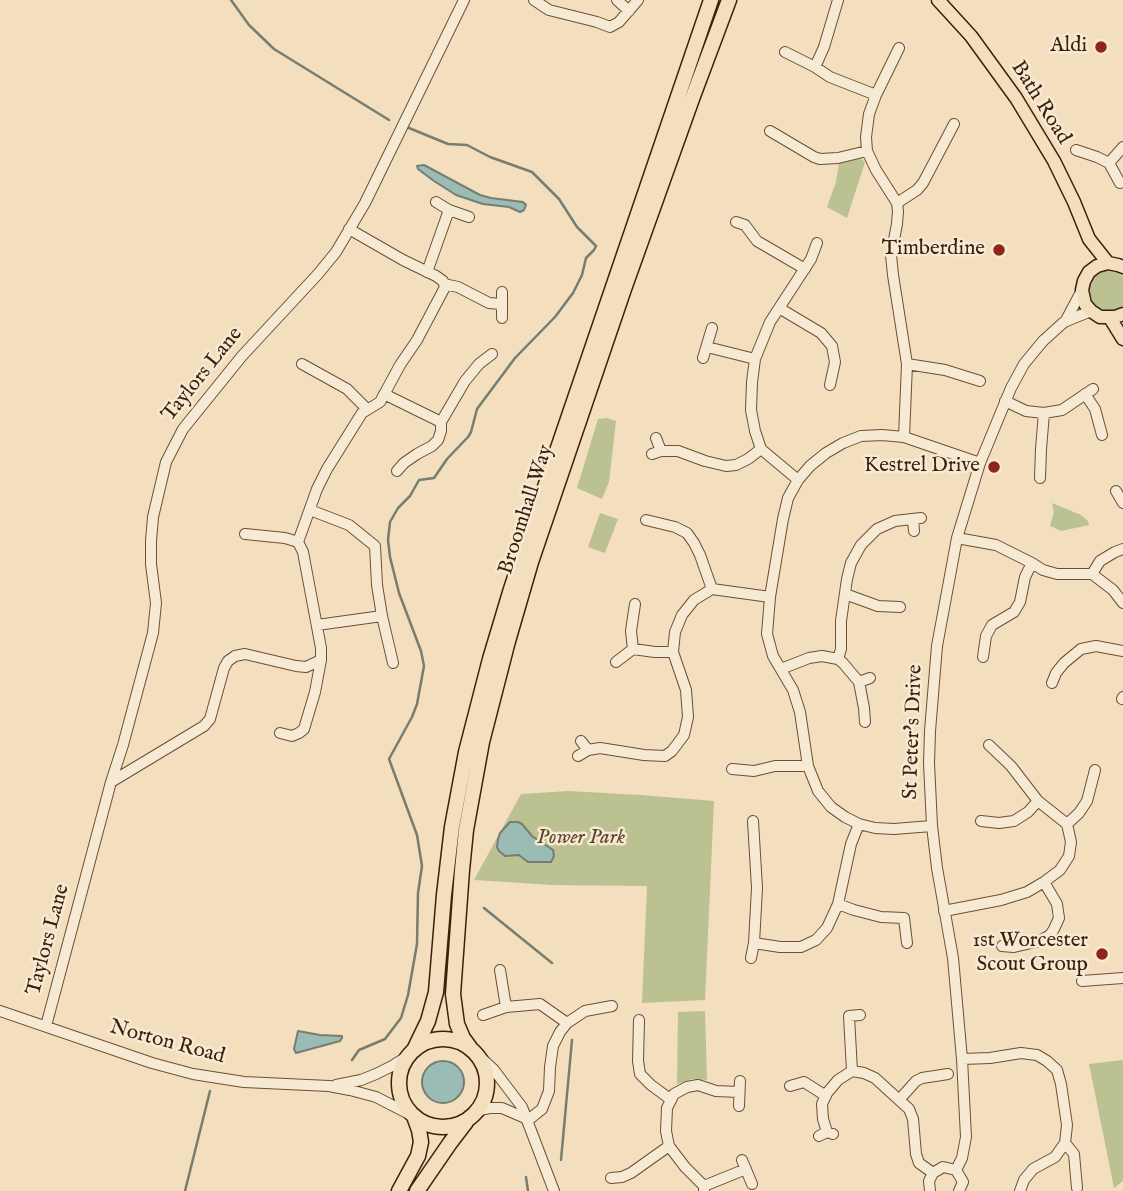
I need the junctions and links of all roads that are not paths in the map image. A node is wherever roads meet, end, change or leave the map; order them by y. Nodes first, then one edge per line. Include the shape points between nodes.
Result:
1 (464, 0) edge
2 (534, 0) edge
3 (617, 0) edge
4 (638, 0) edge
5 (711, 0) edge
6 (729, 0) edge
7 (838, 0) edge
8 (939, 0) edge
9 (629, 11) junction
10 (899, 48) dead end
11 (785, 52) dead end
12 (815, 67) junction
13 (876, 95) junction
14 (954, 124) dead end
15 (770, 131) dead end
16 (1123, 146) edge
17 (1076, 150) dead end
18 (867, 151) junction
19 (1109, 163) junction
20 (1120, 183) dead end
21 (436, 202) dead end
22 (897, 203) junction
23 (449, 210) junction
24 (469, 218) dead end
25 (745, 221) dead end
26 (349, 229) junction
27 (1089, 239) junction
28 (817, 243) dead end
29 (1108, 263) junction
30 (1123, 267) edge
31 (804, 269) junction
32 (428, 272) junction
33 (1089, 272) junction
34 (444, 284) junction
35 (1082, 290) junction
36 (502, 292) dead end
37 (501, 304) junction
38 (779, 308) junction
39 (1091, 311) junction
40 (1123, 314) edge
41 (502, 318) dead end
42 (1110, 318) junction
43 (1064, 322) junction
44 (712, 328) dead end
45 (1123, 339) edge
46 (492, 354) dead end
47 (755, 359) junction
48 (302, 364) dead end
49 (907, 364) junction
50 (845, 378) dead end
51 (980, 381) dead end
52 (384, 394) junction
53 (1005, 401) junction
54 (367, 409) junction
55 (1044, 413) junction
56 (441, 422) junction
57 (1102, 435) dead end
58 (904, 437) junction
59 (656, 438) dead end
60 (761, 449) junction
61 (980, 463) junction
62 (397, 471) dead end
63 (1040, 478) dead end
64 (798, 480) junction
65 (1116, 491) dead end
66 (1123, 503) edge
67 (310, 510) junction
68 (646, 520) dead end
69 (914, 531) dead end
70 (245, 534) dead end
71 (957, 538) junction
72 (299, 542) junction
73 (1123, 549) edge
74 (1032, 563) junction
75 (1092, 574) junction
76 (712, 589) junction
77 (845, 594) junction
78 (770, 597) junction
79 (1123, 603) edge
80 (635, 604) dead end
81 (900, 607) dead end
82 (382, 616) junction
83 (317, 625) junction
84 (633, 649) junction
85 (1123, 651) edge
86 (673, 652) junction
87 (982, 657) dead end
88 (838, 659) junction
89 (321, 660) junction
90 (616, 662) dead end
91 (393, 663) dead end
92 (781, 669) junction
93 (870, 678) dead end
94 (859, 682) junction
95 (1052, 684) dead end
96 (865, 722) dead end
97 (280, 733) dead end
98 (581, 741) dead end
99 (989, 745) dead end
100 (588, 750) junction
101 (578, 756) dead end
102 (808, 766) junction
103 (732, 769) dead end
104 (1095, 770) dead end
105 (111, 782) junction
106 (1038, 801) junction
107 (752, 821) dead end
108 (981, 821) dead end
109 (859, 824) junction
110 (1067, 824) junction
111 (932, 826) junction
112 (1044, 882) junction
113 (838, 904) junction
114 (944, 911) junction
115 (754, 943) junction
116 (907, 943) dead end
117 (1002, 946) dead end
118 (751, 958) dead end
119 (500, 970) dead end
120 (1123, 978) edge
121 (1082, 981) dead end
122 (612, 1006) dead end
123 (506, 1007) junction
124 (0, 1011) edge
125 (483, 1015) dead end
126 (860, 1016) dead end
127 (639, 1020) dead end
128 (567, 1023) junction
129 (46, 1026) junction
130 (411, 1053) junction
131 (475, 1053) junction
132 (962, 1059) junction
133 (852, 1071) junction
134 (948, 1074) dead end
135 (329, 1086) junction
136 (790, 1086) dead end
137 (826, 1096) junction
138 (670, 1099) junction
139 (899, 1100) junction
140 (739, 1105) dead end
141 (473, 1115) junction
142 (414, 1117) junction
143 (526, 1120) junction
144 (826, 1134) dead end
145 (1065, 1143) junction
146 (669, 1146) junction
147 (956, 1170) junction
148 (933, 1173) junction
149 (611, 1178) dead end
150 (752, 1184) dead end
151 (704, 1188) edge
152 (1077, 1188) dead end
153 (399, 1191) edge
154 (417, 1191) edge
155 (554, 1191) edge
156 (930, 1191) edge
157 (960, 1191) edge
158 (1020, 1191) edge

1 - 26 street, Taylors Lane
2 - 9 street via 548,10 610,27
3 - 9 street
4 - 9 street
5 - 130 highway, Broomhall Way via 490,659 452,827 436,992 428,1021
6 - 131 highway, Broomhall Way via 531,562 482,743 466,830 453,994 457,1024
7 - 12 street
8 - 27 main road, Bath Road via 1016,98 1054,161
10 - 13 street via 894,68
11 - 12 street
12 - 13 street
13 - 18 street via 867,125
14 - 22 street via 923,183
15 - 18 street via 820,159
16 - 19 street
17 - 19 street
18 - 22 street
19 - 20 street
21 - 23 street
22 - 49 street via 891,255
23 - 24 street
23 - 32 street
25 - 31 street via 757,242
26 - 32 street
26 - 105 street, Taylors Lane via 318,274 252,344 183,429 166,462 151,541 156,603 153,633
27 - 29 main road, Bath Road
27 - 33 main road, Bath Road
28 - 31 street
29 - 30 main road
29 - 33 main road
31 - 38 street
32 - 34 street
33 - 35 main road, Bath Road
34 - 37 street
34 - 52 street via 417,341
35 - 39 main road
35 - 43 street, St Peter's Drive
36 - 37 street
37 - 41 street
38 - 47 street
38 - 50 street via 827,339 835,362 831,380
39 - 42 main road
39 - 43 street, St Peter's Drive
40 - 42 main road
42 - 45 main road
43 - 53 street, St Peter's Drive via 1024,364
44 - 47 street via 705,352
46 - 56 street via 465,381
47 - 60 street via 751,410
48 - 54 street via 347,389
49 - 51 street
49 - 58 street
52 - 54 street
52 - 56 street
53 - 55 street
53 - 61 street, St Peter's Drive
54 - 67 street via 327,469
55 - 57 street via 1062,410 1089,392
55 - 63 street
56 - 62 street via 438,440
58 - 61 street
58 - 64 street via 861,436 843,443
59 - 60 street via 656,453 678,451 726,466
60 - 64 street
61 - 71 street, St Peter's Drive
64 - 78 street via 788,498
65 - 66 street
67 - 72 street
67 - 82 street via 349,525 375,546
68 - 76 street via 687,533
69 - 77 street via 917,519 895,521 877,530 851,563
70 - 72 street
71 - 74 street via 996,545
71 - 111 street, St Peter's Drive via 931,707
72 - 83 street
73 - 75 street via 1100,561
74 - 75 street via 1057,574
74 - 87 street via 1020,602 1014,612 992,625
75 - 79 street
76 - 78 street
76 - 86 street via 682,615
77 - 81 street via 878,606
77 - 88 street
78 - 92 street via 767,634
80 - 84 street
82 - 83 street
82 - 91 street
83 - 89 street
84 - 86 street
84 - 90 street
85 - 95 street via 1096,646 1081,649 1064,663
86 - 100 street via 686,690 688,717 684,735 672,751 662,756
88 - 92 street via 809,658
88 - 94 street
89 - 97 street via 304,729 292,736
89 - 105 street via 306,667 246,654 235,656 223,668 210,719 204,726
92 - 102 street via 800,712
93 - 94 street
94 - 96 street
98 - 100 street
99 - 106 street
100 - 101 street
102 - 103 street
102 - 109 street via 818,791 831,807
104 - 110 street via 1087,801
105 - 129 street, Taylors Lane
106 - 108 street via 1014,821
106 - 110 street
107 - 115 street via 757,888
109 - 111 street via 894,829
109 - 113 street
110 - 112 street via 1069,856
111 - 114 street, St Peter's Drive
112 - 114 street via 1007,898
112 - 117 street via 1057,904 1055,929 1040,942
113 - 115 street via 827,928 801,947
113 - 116 street via 881,917 904,918
114 - 132 street, St Peter's Drive
115 - 118 street
119 - 123 street
120 - 121 street
122 - 128 street via 585,1011
123 - 125 street
123 - 128 street via 540,1004
124 - 129 street, Norton Road
126 - 133 street via 849,1016
127 - 138 street via 640,1074
128 - 143 street via 553,1046 549,1091 542,1109
129 - 135 street, Norton Road via 193,1074
130 - 131 highway via 438,1040
130 - 135 street, Norton Road via 376,1074
130 - 142 highway via 402,1066 400,1087
131 - 141 highway via 485,1069 488,1089
131 - 143 street via 513,1094
132 - 145 street via 1021,1053 1047,1061 1057,1070 1061,1084
132 - 147 street, St Peter's Drive via 966,1137
133 - 137 street
133 - 139 street via 875,1077
134 - 139 street via 916,1081
135 - 142 street, Norton Road via 376,1097
136 - 137 street via 804,1082
137 - 144 street via 822,1104
138 - 140 street via 680,1090 698,1085 716,1091 740,1086
138 - 146 street via 666,1115
139 - 148 street via 913,1119 919,1163
141 - 142 highway via 446,1127
141 - 143 street via 502,1108
141 - 154 highway
142 - 153 highway via 421,1142
143 - 155 street
145 - 152 street via 1074,1154
145 - 158 street via 1055,1157 1033,1169
146 - 149 street via 631,1173
146 - 151 street
147 - 148 street via 943,1167
147 - 157 street, St Peter's Drive via 963,1181
148 - 156 street
150 - 151 street via 744,1165

